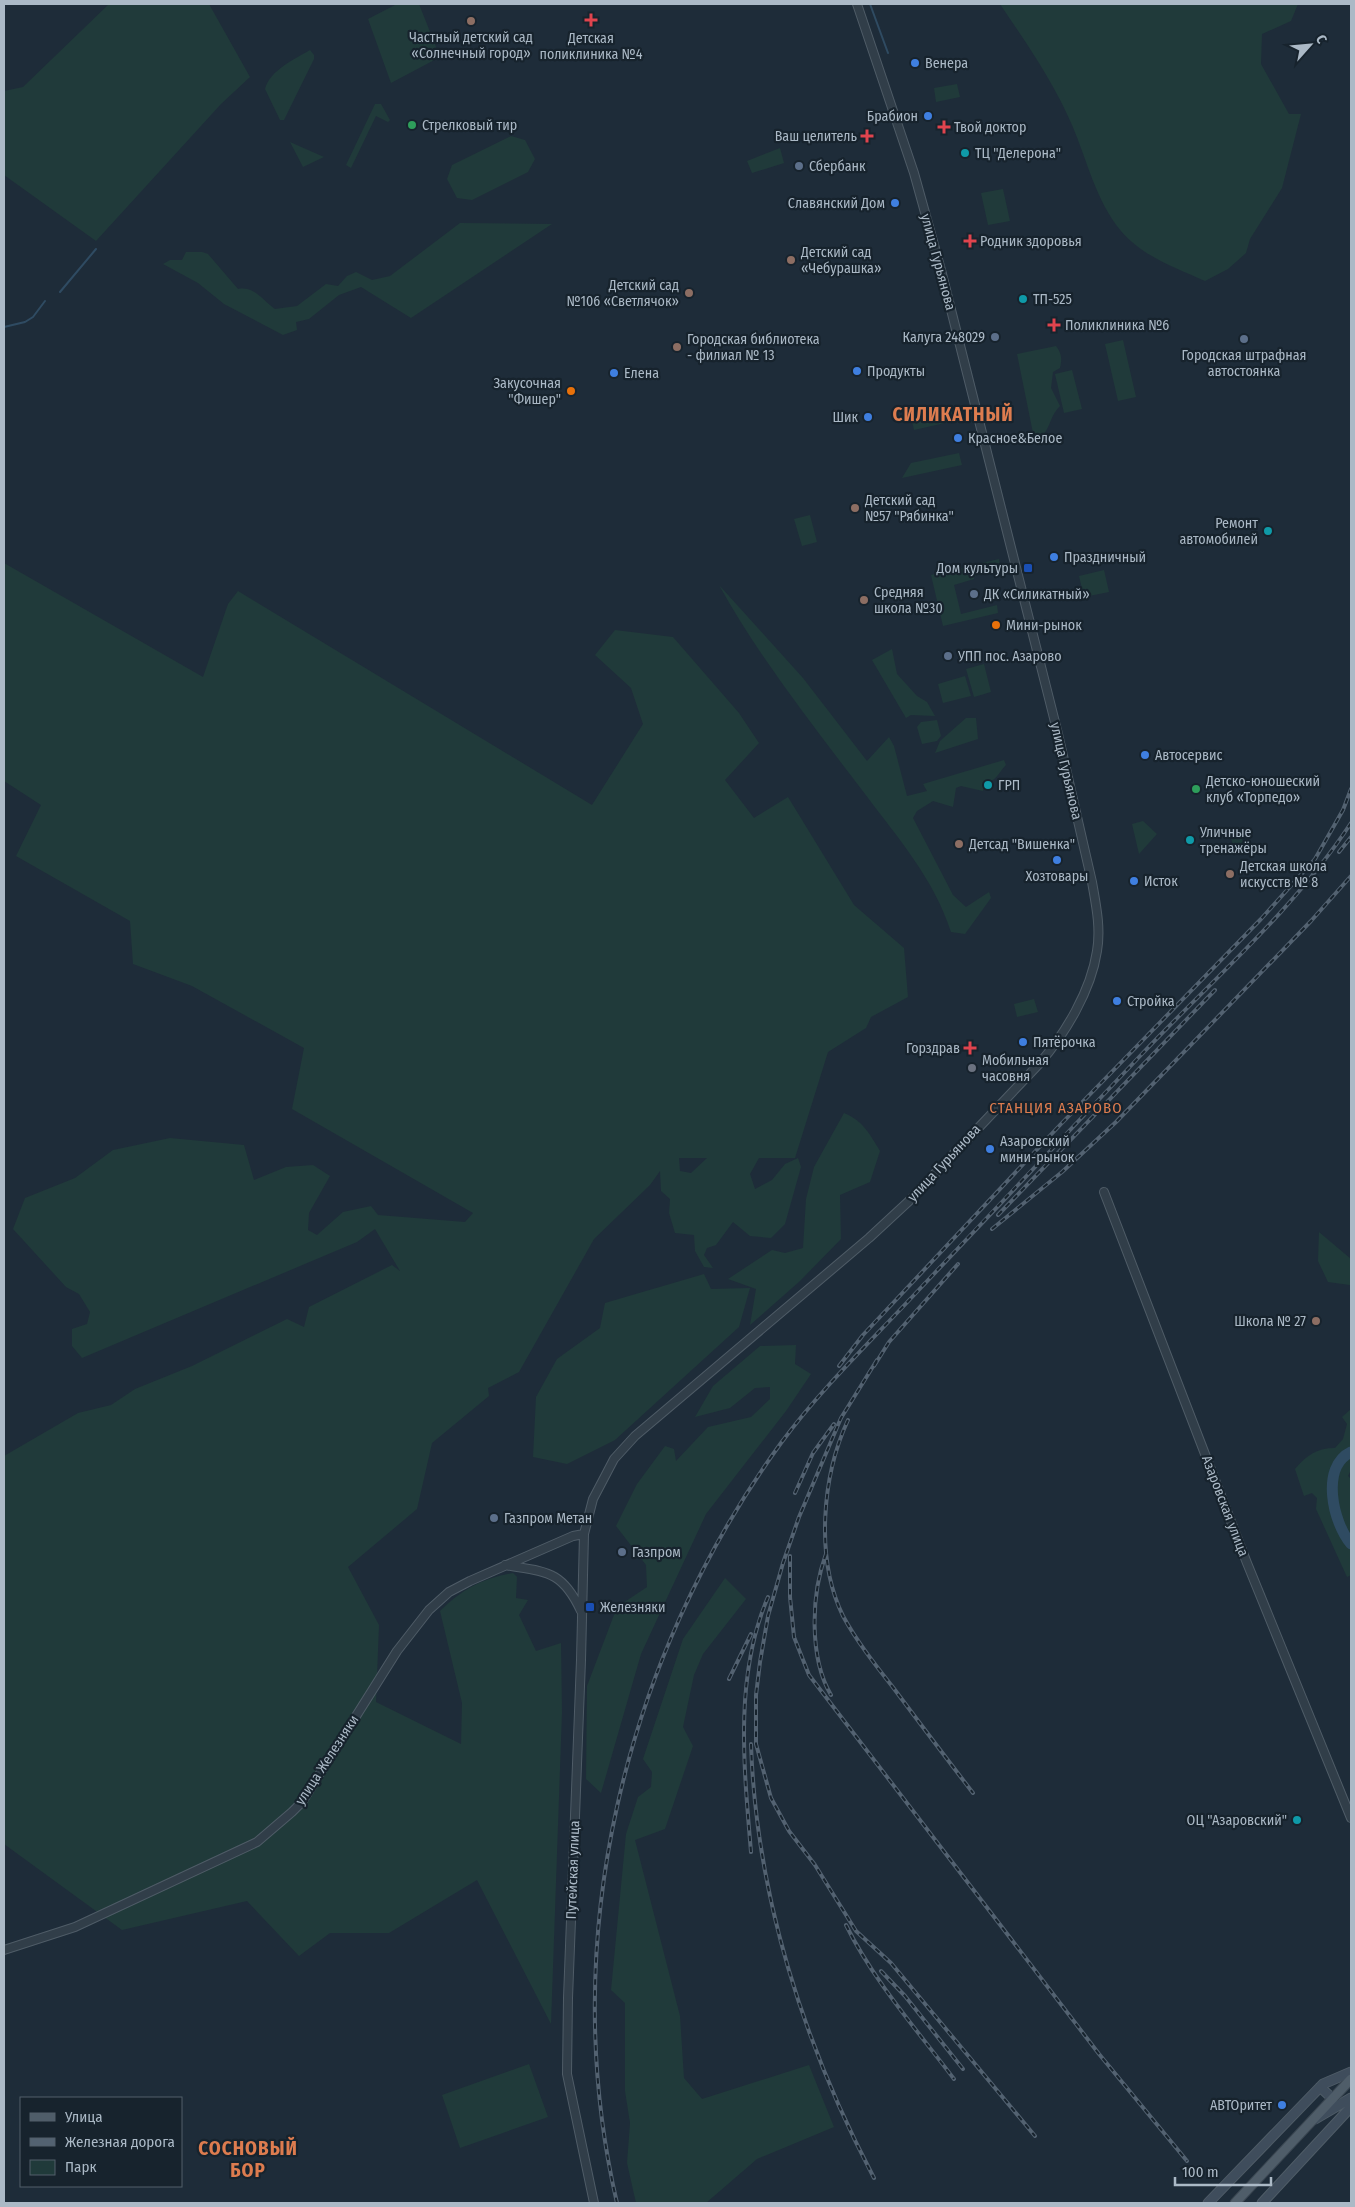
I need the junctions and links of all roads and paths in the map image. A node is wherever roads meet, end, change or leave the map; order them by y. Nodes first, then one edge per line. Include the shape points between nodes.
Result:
1 (857, 4) edge
2 (1104, 1192) dead end
3 (584, 1534) junction
4 (504, 1565) junction
5 (583, 1615) junction
6 (1351, 1818) edge
7 (4, 1950) edge
8 (1351, 2072) edge
9 (1351, 2079) edge
10 (1320, 2087) junction
11 (1351, 2098) edge
12 (1332, 2099) junction
13 (1351, 2107) edge
14 (1328, 2112) junction
15 (1313, 2121) junction
16 (1337, 2121) junction
17 (594, 2203) edge
18 (1208, 2203) edge
19 (1235, 2203) edge
20 (1262, 2203) edge

1 - 3 street, улица Гурьянова via 914,173 1021,586 1092,882 1098,914 1098,950 1093,972 1080,1000 1058,1041 1039,1064 909,1201 869,1238 635,1436 614,1459 602,1480 593,1499
2 - 6 street, Азаровская улица via 1244,1555
3 - 4 street, улица Железняки
3 - 5 street, Путейская улица
4 - 5 street via 540,1570 555,1576 572,1591
4 - 7 street, улица Железняки via 449,1592 429,1610 397,1651 302,1802 271,1832 257,1842 75,1927
5 - 17 street, Путейская улица via 567,2074
8 - 10 main road
9 - 12 main road
10 - 12 main road
10 - 18 main road
11 - 14 main road
12 - 15 main road
13 - 16 main road
14 - 15 main road
14 - 16 main road
15 - 19 main road
16 - 20 main road

